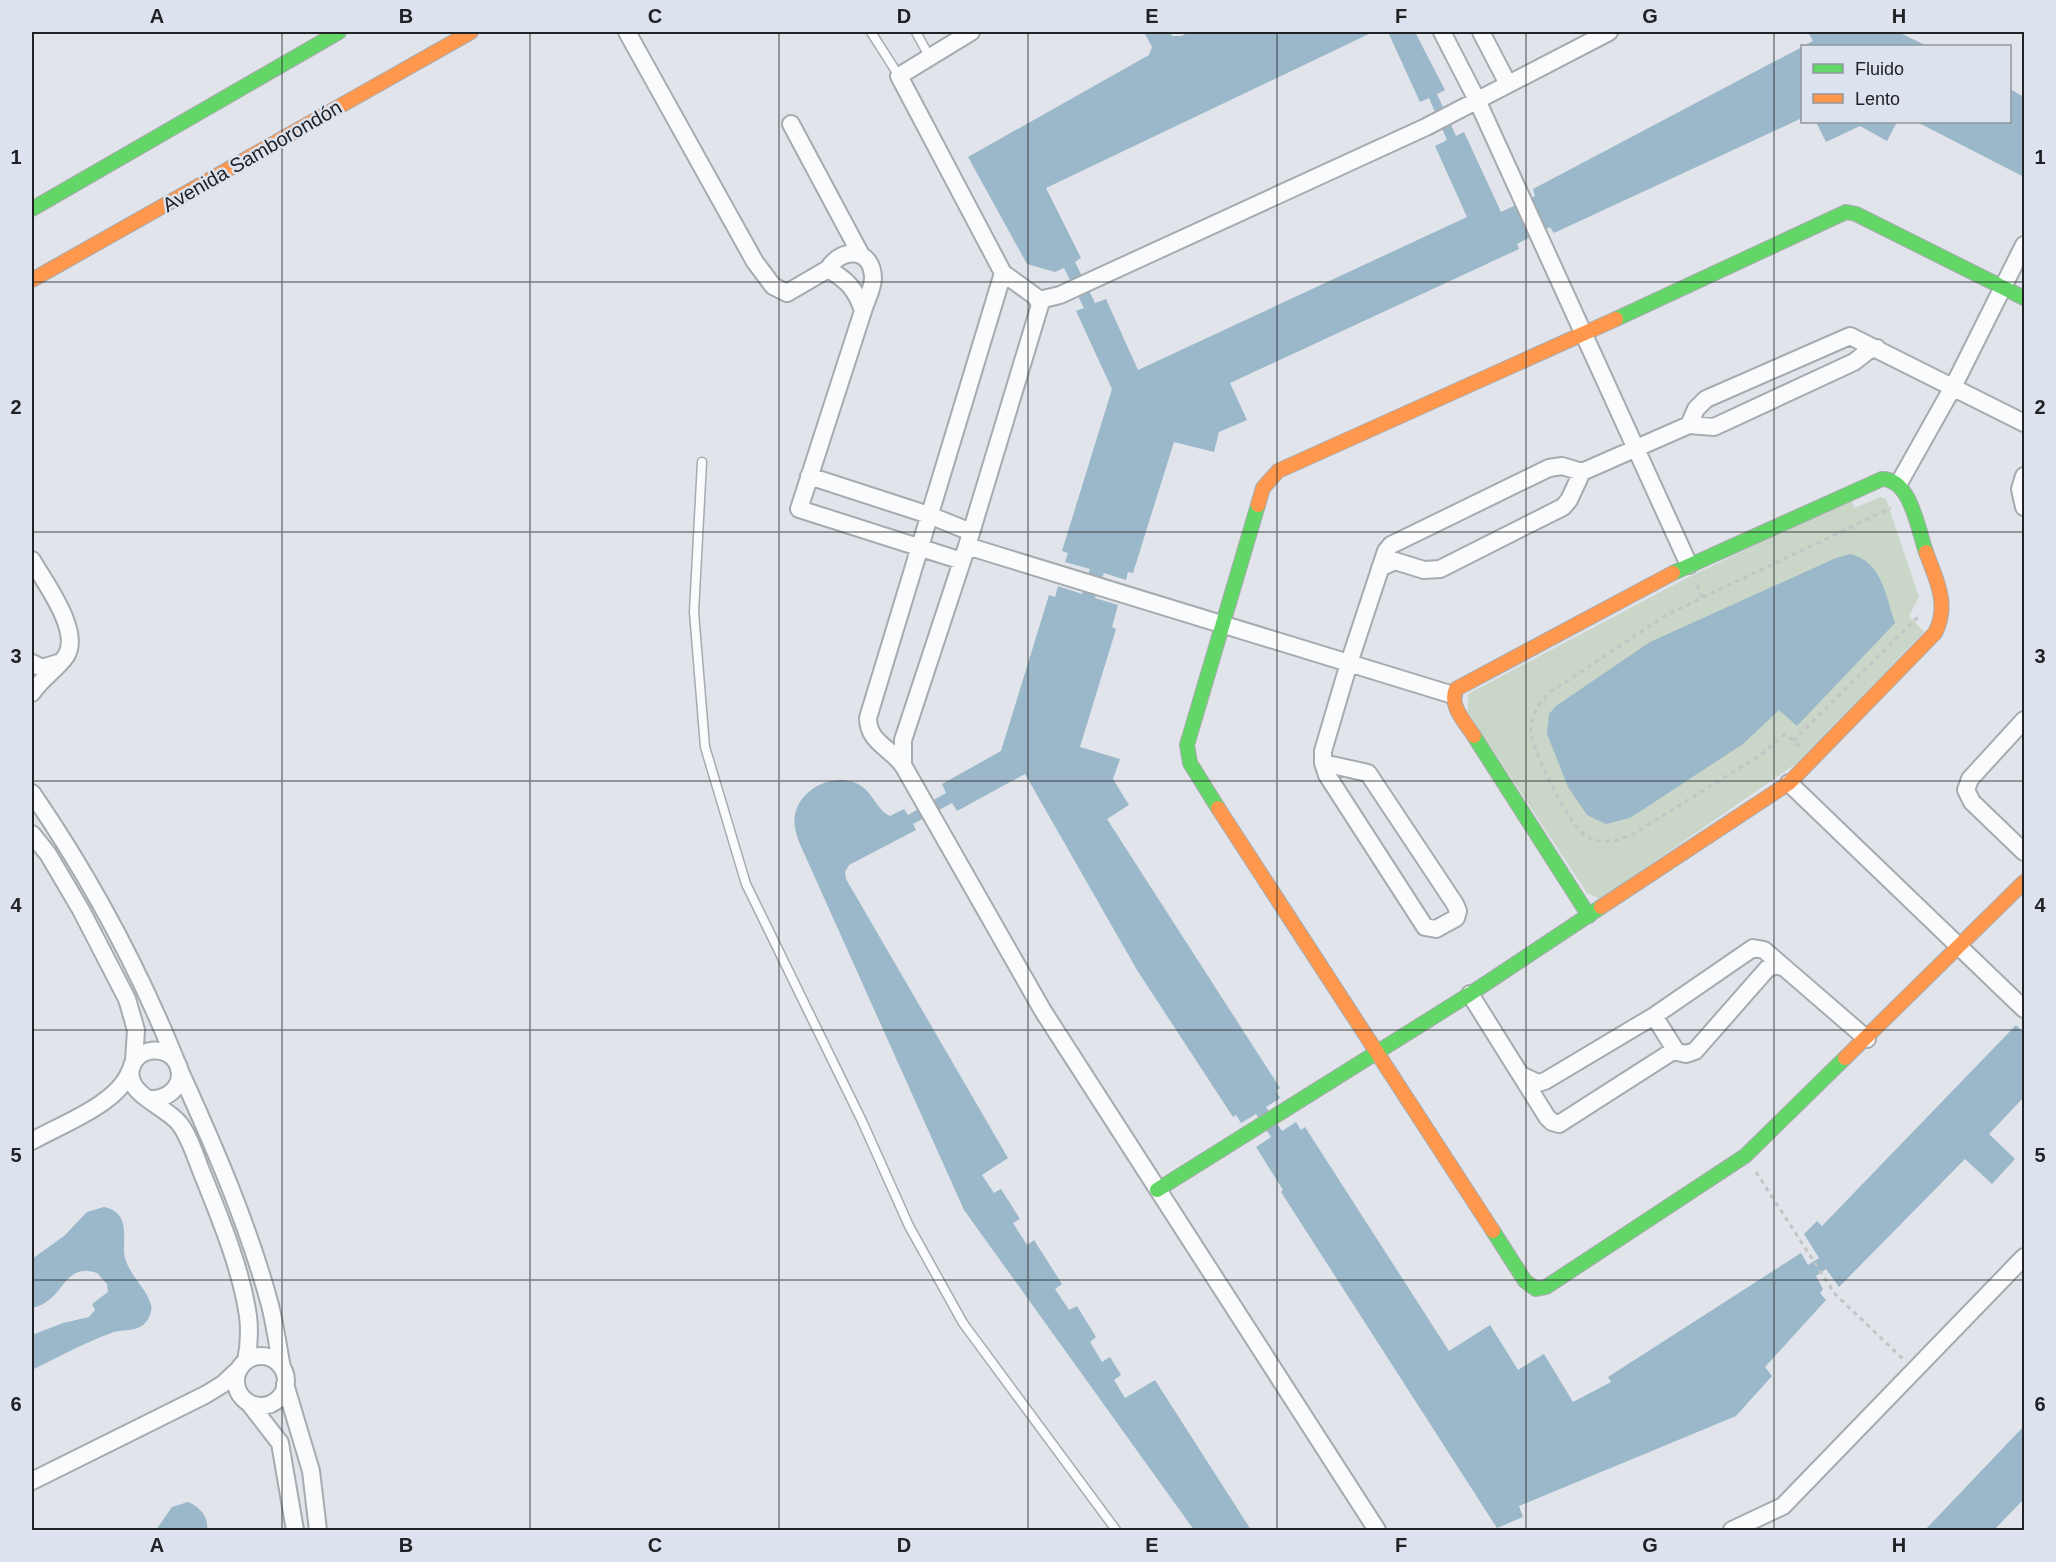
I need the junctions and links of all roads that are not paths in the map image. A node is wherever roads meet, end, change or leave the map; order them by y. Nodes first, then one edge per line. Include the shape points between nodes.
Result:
1 (339, 32) edge
2 (471, 32) edge
3 (627, 32) edge
4 (871, 32) edge
5 (916, 32) edge
6 (972, 32) edge
7 (1442, 32) edge
8 (1481, 32) edge
9 (1609, 32) edge
10 (929, 56) junction
11 (899, 76) junction
12 (1508, 84) junction
13 (1477, 100) junction
14 (791, 124) dead end
15 (32, 209) edge
16 (2025, 245) edge
17 (861, 255) junction
18 (828, 269) junction
19 (1003, 273) junction
20 (32, 280) edge
21 (2004, 287) junction
22 (2025, 298) edge
23 (1039, 300) junction
24 (863, 310) junction
25 (1584, 334) junction
26 (1877, 348) junction
27 (1953, 387) junction
28 (2025, 423) edge
29 (1689, 425) junction
30 (1638, 449) junction
31 (702, 462) dead end
32 (1582, 472) junction
33 (809, 476) junction
34 (2025, 476) edge
35 (1899, 483) junction
36 (2025, 507) edge
37 (929, 515) junction
38 (967, 546) junction
39 (918, 549) junction
40 (32, 560) edge
41 (1689, 565) junction
42 (1380, 568) junction
43 (1224, 625) junction
44 (61, 662) junction
45 (32, 663) edge
46 (1349, 663) junction
47 (32, 693) edge
48 (1453, 695) junction
49 (2025, 720) edge
50 (1323, 763) junction
51 (904, 767) junction
52 (1789, 783) junction
53 (32, 793) edge
54 (32, 834) edge
55 (2025, 852) edge
56 (2025, 882) edge
57 (1589, 916) junction
58 (1959, 949) junction
59 (1782, 967) junction
60 (1470, 994) junction
61 (2025, 1009) edge
62 (1654, 1016) junction
63 (1866, 1039) junction
64 (1676, 1051) junction
65 (1376, 1053) junction
66 (133, 1065) junction
67 (177, 1065) junction
68 (1523, 1076) junction
69 (110, 1098) junction
70 (148, 1098) junction
71 (32, 1142) edge
72 (1157, 1190) junction
73 (2025, 1257) edge
74 (243, 1365) junction
75 (283, 1376) junction
76 (205, 1395) junction
77 (246, 1401) junction
78 (32, 1481) edge
79 (295, 1530) edge
80 (318, 1530) edge
81 (1116, 1530) edge
82 (1377, 1530) edge
83 (1732, 1530) edge

1 - 15 main road
2 - 20 main road, Avenida Samborondón
3 - 18 street via 755,262 773,286 787,293
4 - 11 lane
5 - 10 lane
6 - 10 street
7 - 13 street
8 - 12 street
9 - 12 street
10 - 11 street
11 - 19 street
12 - 13 street
13 - 23 street via 1426,127
13 - 25 street
14 - 17 street
16 - 21 street
17 - 18 street via 846,252 835,258
17 - 24 street via 870,264 873,280
18 - 24 street via 846,280 857,293
19 - 23 street
19 - 37 street
21 - 22 main road
21 - 25 main road via 1846,212
21 - 27 street
23 - 38 street via 1039,311
24 - 33 street
25 - 30 street
25 - 43 main road via 1269,478
26 - 27 street
26 - 29 street via 1714,427
26 - 29 street via 1856,337 1843,338 1706,399
27 - 28 street
27 - 35 street
29 - 30 street
30 - 32 street
30 - 41 street
31 - 81 lane via 694,612 705,747 746,884 909,1226 963,1323
32 - 42 street via 1562,466 1549,468 1391,545
32 - 42 street via 1563,507 1440,569 1424,570 1395,561
33 - 37 street
33 - 39 street via 799,509
34 - 36 street via 2020,489
35 - 41 main road via 1892,479 1876,480
35 - 52 main road via 1943,600 1941,622 1935,633
37 - 38 street
37 - 39 street
38 - 39 street
38 - 43 street
38 - 51 street via 903,740
39 - 51 street via 868,718 872,737
40 - 44 street via 70,630 69,649
41 - 48 main road via 1461,684
42 - 46 street
43 - 46 street
43 - 65 main road via 1187,745 1190,763
44 - 45 street via 42,668
44 - 47 street
46 - 48 street
46 - 50 street
48 - 57 main road via 1456,708
49 - 55 street via 1970,779 1966,790 1972,802
50 - 50 street via 1425,927 1436,929 1456,918 1455,904 1368,772
51 - 72 street via 1043,1011
52 - 57 main road
52 - 58 street
53 - 67 street via 101,904 155,1009
54 - 66 street via 48,854 127,999 136,1030
56 - 58 main road
57 - 60 main road
58 - 61 street
58 - 63 main road
59 - 62 street via 1764,950 1753,948
59 - 63 street
59 - 64 street via 1767,969 1695,1051
60 - 65 main road
60 - 68 street
62 - 64 street
62 - 68 street via 1545,1081 1538,1083
63 - 65 main road via 1745,1156 1546,1287 1536,1289 1525,1281
64 - 68 street via 1559,1124 1547,1117
65 - 72 main road
66 - 67 street via 140,1055 155,1050 163,1051
66 - 69 street via 125,1084
66 - 70 street via 133,1085
67 - 70 street via 180,1077 173,1092 167,1097
67 - 75 street via 214,1145 243,1225 270,1306
69 - 70 street via 131,1094
69 - 71 street
70 - 74 street via 184,1130 218,1212 248,1316 249,1336
72 - 82 street
73 - 83 street via 1783,1506
74 - 75 street via 253,1358 269,1358
74 - 76 street via 224,1384
74 - 77 street via 236,1384
75 - 77 street via 279,1398 272,1403 257,1406
75 - 80 street via 310,1471
76 - 77 street via 220,1393
76 - 78 street
77 - 79 street via 280,1443

